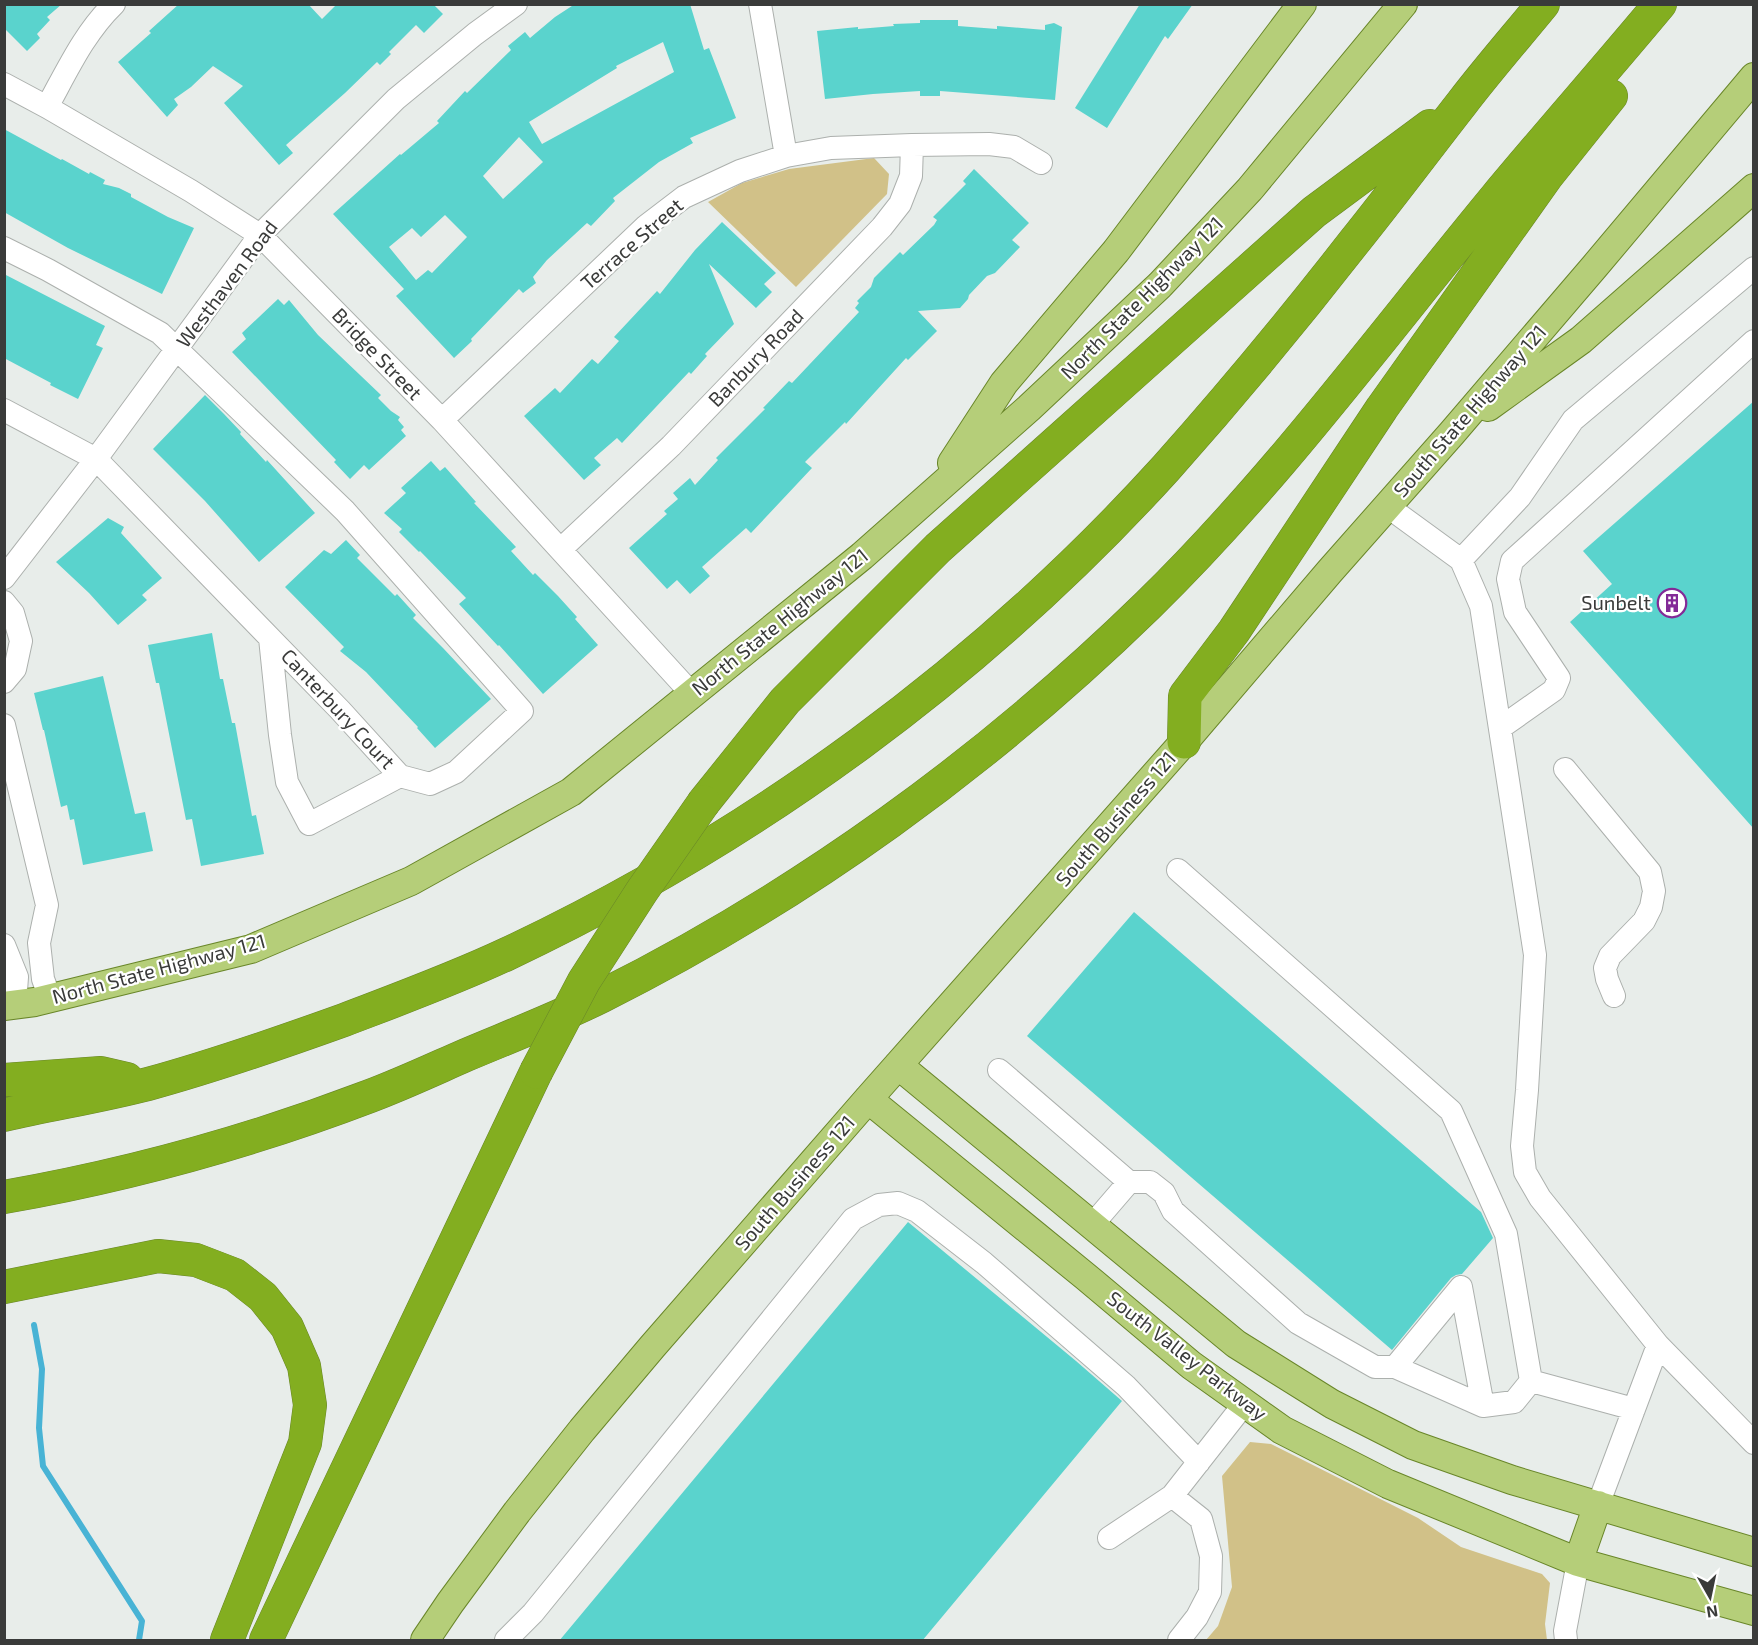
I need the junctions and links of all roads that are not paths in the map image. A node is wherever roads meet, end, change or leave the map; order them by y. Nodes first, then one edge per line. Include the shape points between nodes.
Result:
1 (114, 4) edge
2 (516, 4) edge
3 (760, 4) edge
4 (1302, 4) edge
5 (1403, 4) edge
6 (1543, 4) edge
7 (1659, 7) edge
8 (1754, 77) edge
9 (4, 84) edge
10 (1463, 101) junction
11 (47, 107) junction
12 (912, 145) junction
13 (786, 156) junction
14 (1041, 163) dead end
15 (1754, 188) edge
16 (260, 235) junction
17 (4, 248) edge
18 (1754, 268) edge
19 (1754, 341) edge
20 (177, 348) junction
21 (4, 410) edge
22 (442, 420) junction
23 (1452, 433) junction
24 (96, 459) junction
25 (930, 496) junction
26 (1387, 506) junction
27 (561, 549) junction
28 (1461, 560) junction
29 (4, 578) edge
30 (4, 602) edge
31 (270, 638) junction
32 (4, 682) edge
33 (692, 694) junction
34 (4, 725) edge
35 (1500, 728) junction
36 (1184, 742) junction
37 (1565, 769) dead end
38 (400, 776) junction
39 (1178, 870) dead end
40 (4, 945) edge
41 (1614, 996) dead end
42 (50, 998) junction
43 (10, 1006) edge
44 (898, 1065) junction
45 (999, 1070) dead end
46 (4, 1080) edge
47 (147, 1084) junction
48 (867, 1100) junction
49 (4, 1115) edge
50 (1129, 1182) junction
51 (4, 1197) edge
52 (1092, 1225) junction
53 (4, 1287) edge
54 (1419, 1338) junction
55 (1658, 1345) junction
56 (1395, 1367) junction
57 (1531, 1381) junction
58 (1429, 1382) junction
59 (1245, 1403) junction
60 (1483, 1406) junction
61 (1634, 1409) junction
62 (1754, 1443) edge
63 (1198, 1462) junction
64 (1172, 1496) junction
65 (1598, 1505) junction
66 (1109, 1538) dead end
67 (1754, 1552) edge
68 (1578, 1562) junction
69 (1754, 1611) edge
70 (227, 1641) edge
71 (266, 1641) edge
72 (425, 1641) edge
73 (506, 1641) edge
74 (1179, 1641) edge
75 (1566, 1641) edge

1 - 11 street via 82,42
2 - 16 street, Westhaven Road via 396,99
3 - 13 street
4 - 25 main road via 1116,251 1004,383
5 - 25 main road, North State Highway 121 via 1250,189 1160,285
6 - 10 highway
7 - 36 highway via 1646,51 1547,176 1382,408 1234,631 1185,696
7 - 51 highway via 1224,527 1064,683 889,822 796,886 597,999 371,1096 246,1139 140,1168
8 - 23 main road, South State Highway 121
9 - 11 street, Bridge Street
10 - 47 highway via 1352,245 1164,470 1060,576 974,654 886,724 702,851 505,955 297,1037
10 - 71 highway, bridge via 1314,212 938,548 785,701 705,802 584,981 536,1072
11 - 16 street, Bridge Street
12 - 13 street, Terrace Street via 831,148
12 - 14 street, Terrace Street via 1014,147
12 - 27 street, Banbury Road via 911,176 900,204 882,228 671,446
13 - 22 street, Terrace Street via 740,171 684,197 646,226
15 - 23 main road via 1581,340
16 - 20 street, Westhaven Road
16 - 22 street, Bridge Street
17 - 20 street via 160,333
18 - 28 street via 1573,420 1520,496
19 - 35 street via 1512,561 1508,579 1515,612 1559,678 1554,690
20 - 24 street, Westhaven Road
20 - 38 street via 345,511 522,711 456,772 430,784
21 - 24 street, Canterbury Court
22 - 27 street, Bridge Street
23 - 26 main road, South State Highway 121
24 - 29 street, Westhaven Road
24 - 31 street, Canterbury Court
25 - 33 main road, North State Highway 121
26 - 28 street
26 - 36 main road, South State Highway 121
27 - 33 street, Bridge Street
28 - 35 street via 1481,606
30 - 32 street via 13,613 21,641 15,669
31 - 38 street, Canterbury Court
31 - 38 street, Canterbury Court via 287,782 309,824
33 - 42 main road, North State Highway 121 via 572,792 411,881 251,949
34 - 42 street via 48,905 39,943 43,979
35 - 55 street via 1534,955 1522,1146 1525,1172 1540,1198
36 - 44 main road, South Business 121
37 - 41 street via 1650,872 1654,891 1651,907 1644,921 1610,956 1605,968
39 - 57 street via 1451,1111 1506,1234
40 - 43 street via 17,977
42 - 43 main road, North State Highway 121
44 - 48 main road, South Business 121
44 - 52 main road, South Valley Parkway
45 - 50 street
46 - 47 highway via 101,1073
47 - 49 highway
48 - 59 main road, South Valley Parkway via 1191,1365
48 - 72 main road, South Business 121 via 582,1430 517,1512
50 - 52 street
50 - 56 street via 1150,1182 1164,1193 1173,1211 1298,1323 1375,1367
52 - 65 main road, South Valley Parkway via 1236,1344 1332,1404 1413,1445
53 - 70 highway via 158,1256 196,1260 235,1275 263,1297 287,1327 304,1366 310,1405 305,1443
54 - 56 street
54 - 58 street
54 - 60 street via 1461,1287
55 - 61 street
55 - 62 street
56 - 58 street
57 - 60 street via 1514,1402
57 - 61 street
58 - 60 street
59 - 63 street
59 - 68 main road, South Valley Parkway via 1282,1430 1388,1484
61 - 65 street
63 - 64 street
63 - 73 street via 1126,1386 984,1263 918,1211 898,1203 879,1206 853,1219 533,1613
64 - 66 street
64 - 74 street via 1201,1519 1211,1556 1210,1592
65 - 67 main road, South Valley Parkway
65 - 68 main road
68 - 69 main road, South Valley Parkway
68 - 75 street

